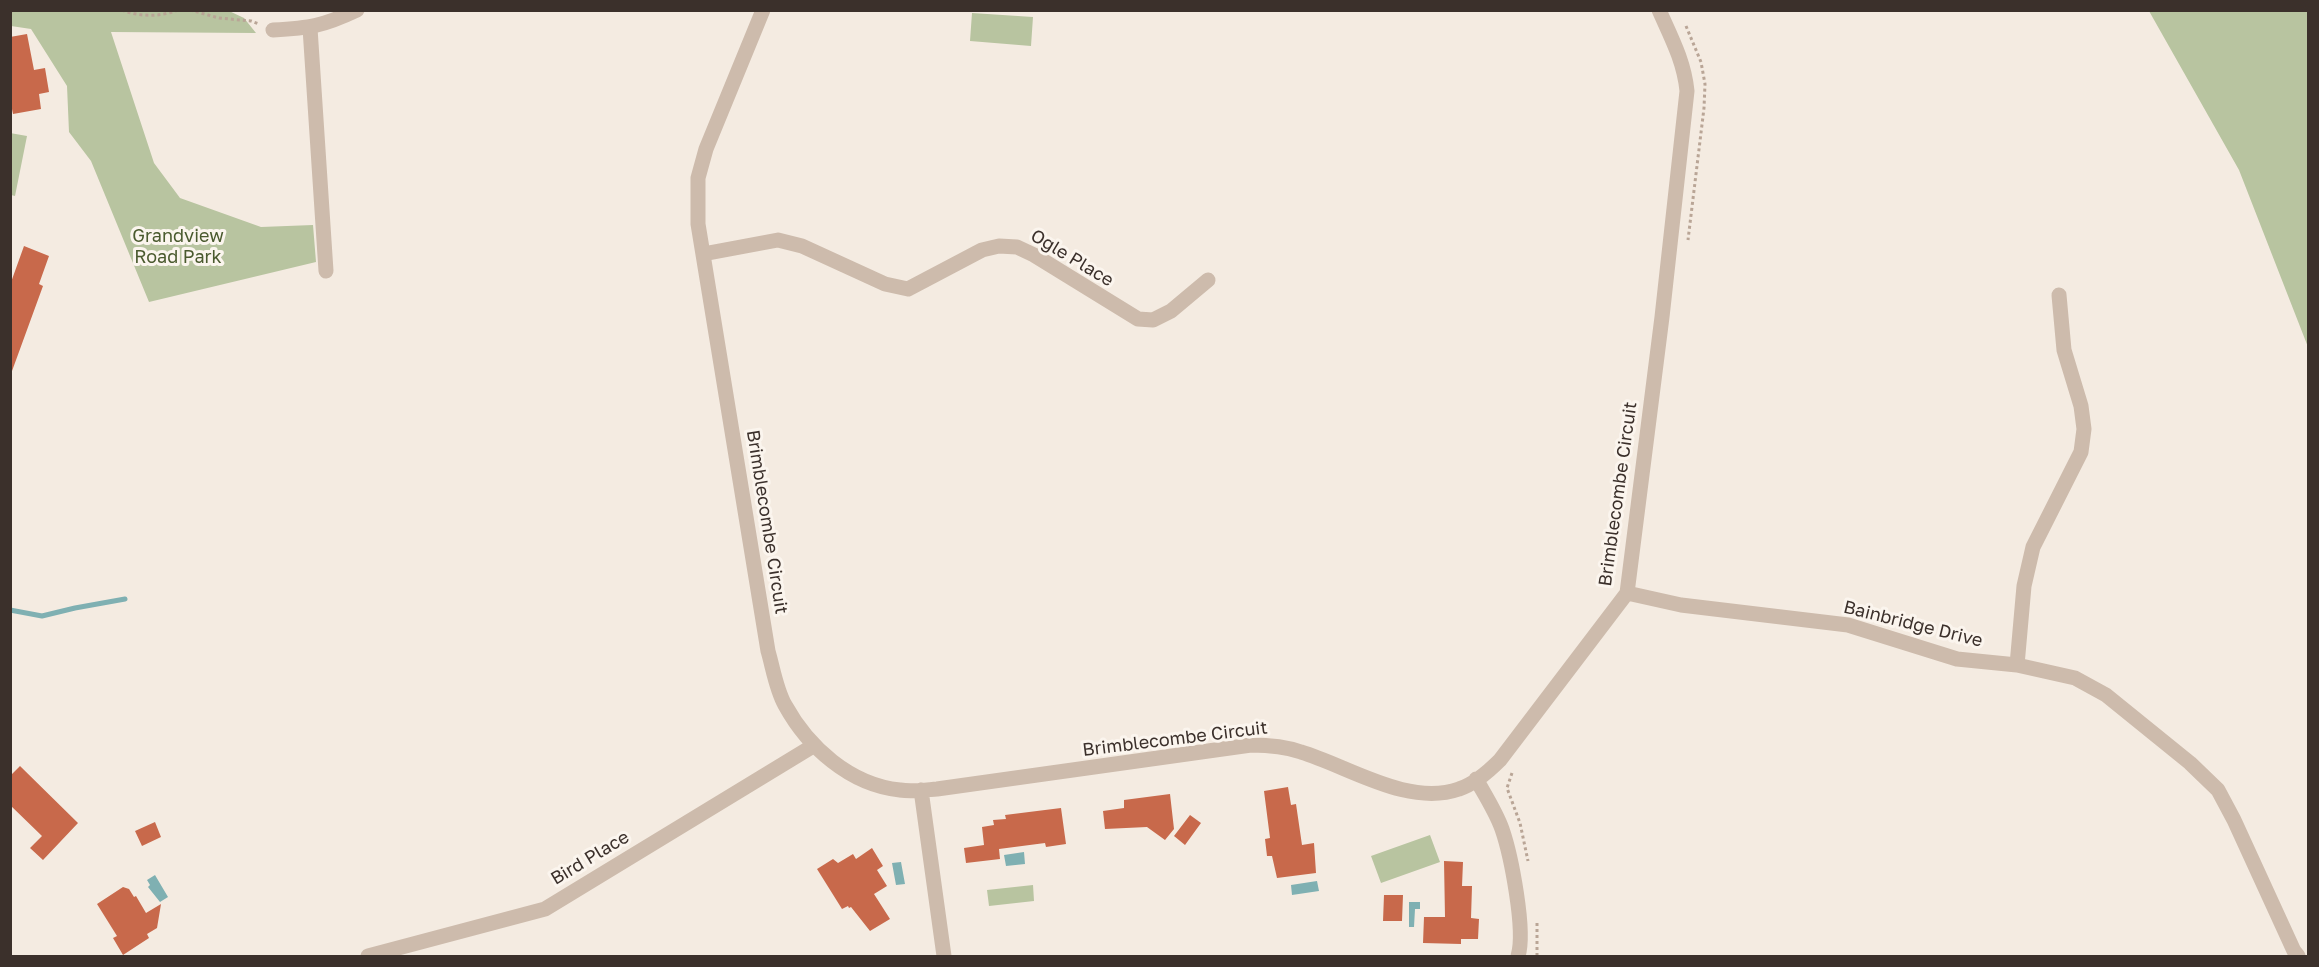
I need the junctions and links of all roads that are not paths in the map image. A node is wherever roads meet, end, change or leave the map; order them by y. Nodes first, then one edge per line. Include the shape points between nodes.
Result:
1 (357, 10) edge
2 (763, 10) edge
3 (1659, 10) edge
4 (310, 28) junction
5 (273, 30) road end
6 (703, 254) junction
7 (326, 271) dead end
8 (1208, 280) dead end
9 (2059, 295) dead end
10 (1627, 593) junction
11 (2017, 665) junction
12 (813, 746) junction
13 (1476, 779) junction
14 (921, 790) junction
15 (368, 957) edge
16 (944, 957) edge
17 (1518, 957) edge
18 (2298, 957) edge

1 - 4 street
2 - 6 street, Brimblecombe Circuit via 706,149 698,178 698,224
3 - 10 street, Brimblecombe Circuit via 1678,51 1687,91
4 - 5 street
4 - 7 street
6 - 8 street, Ogle Place via 778,240 802,246 885,284 908,289 982,250 1017,247 1138,319 1153,320 1171,311
6 - 12 street, Brimblecombe Circuit via 768,651 783,703
9 - 11 street via 2064,350 2084,429 2081,452 2033,547 2024,586
10 - 11 street, Bainbridge Drive via 1681,605 1848,625 1957,659
10 - 13 street, Brimblecombe Circuit via 1500,760
11 - 18 street, Bainbridge Drive via 2075,678 2106,695 2218,790
12 - 14 street, Brimblecombe Circuit via 864,780 899,790
12 - 15 street, Bird Place via 545,909
13 - 14 street, Brimblecombe Circuit via 1460,789 1416,792 1389,786 1302,752 1251,745
13 - 17 street via 1501,828 1512,870 1520,922
14 - 16 street

